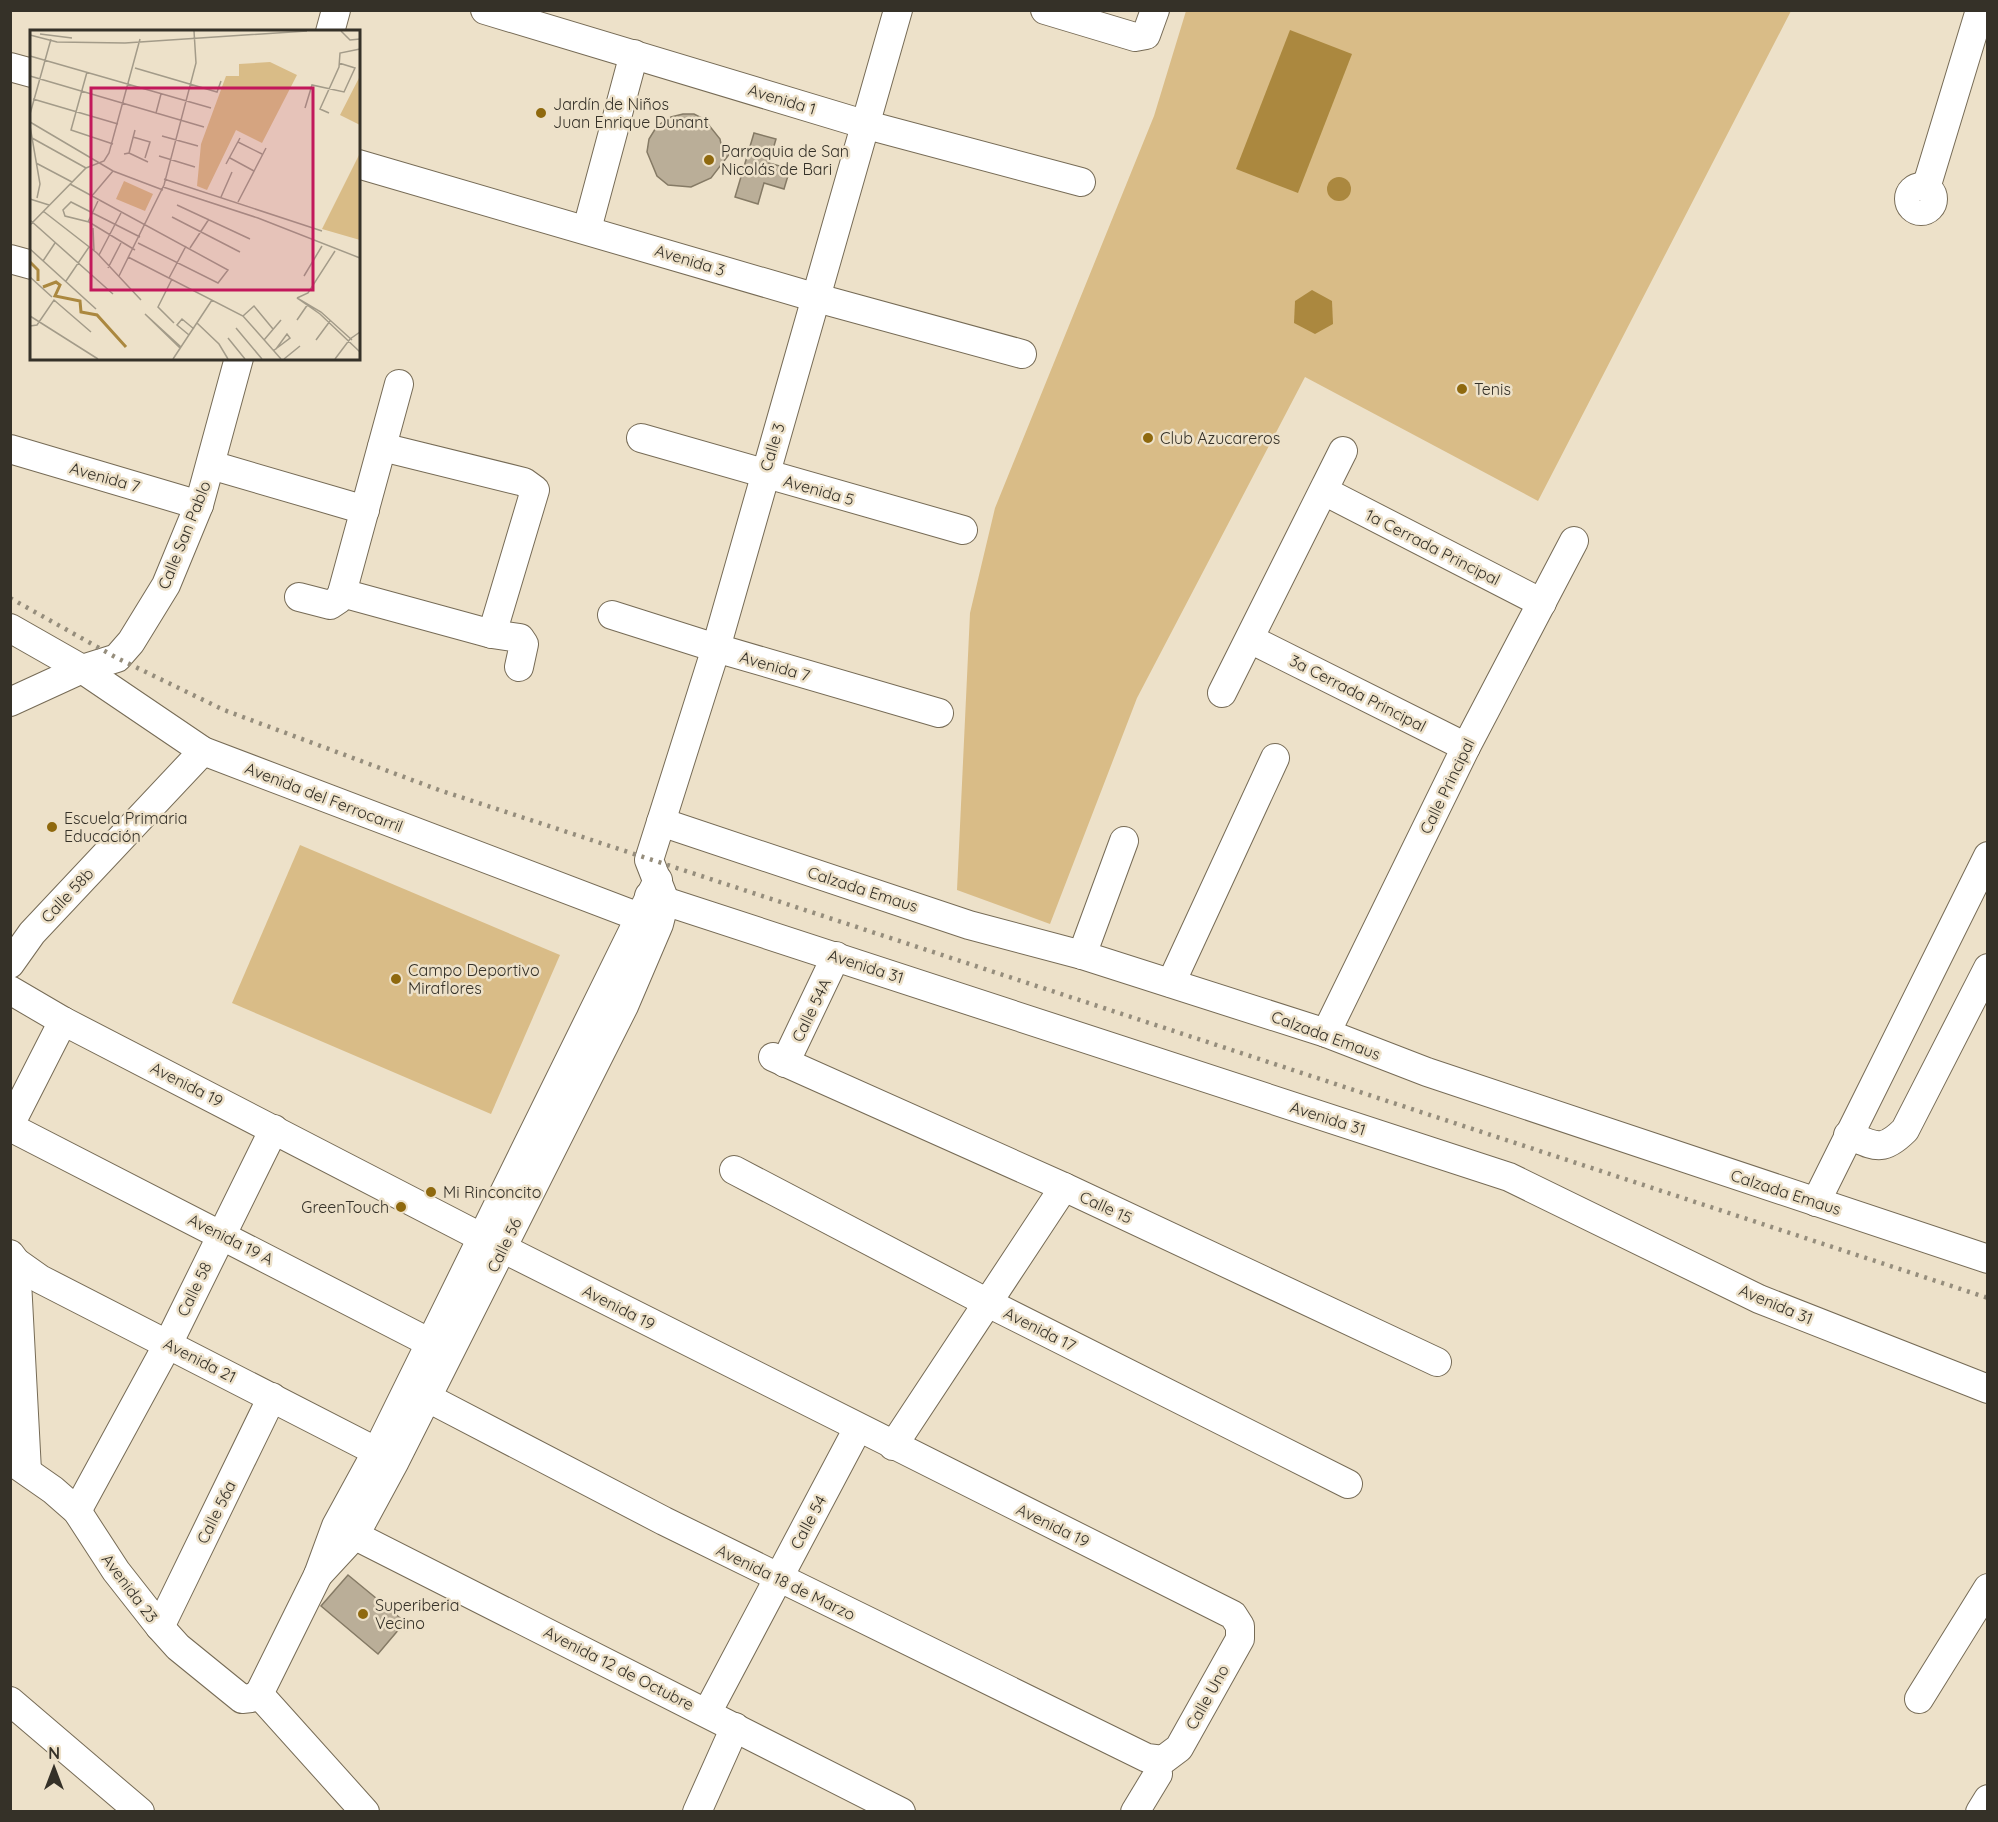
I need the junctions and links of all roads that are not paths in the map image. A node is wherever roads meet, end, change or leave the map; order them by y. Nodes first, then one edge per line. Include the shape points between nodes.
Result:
1 (336, 10) edge
2 (485, 10) edge
3 (898, 10) edge
4 (1045, 10) edge
5 (1155, 10) edge
6 (1980, 10) edge
7 (331, 30) edge
8 (634, 54) junction
9 (10, 67) edge
10 (30, 72) edge
11 (867, 125) junction
12 (360, 165) edge
13 (1081, 182) dead end
14 (1926, 188) dead end
15 (586, 229) junction
16 (10, 259) edge
17 (30, 264) edge
18 (817, 298) junction
19 (1022, 354) dead end
20 (238, 360) edge
21 (399, 384) dead end
22 (641, 438) dead end
23 (382, 447) junction
24 (10, 449) edge
25 (1343, 451) dead end
26 (211, 465) junction
27 (764, 474) junction
28 (1324, 491) junction
29 (199, 505) junction
30 (365, 510) junction
31 (963, 530) dead end
32 (1574, 541) dead end
33 (342, 593) junction
34 (299, 597) dead end
35 (1542, 603) junction
36 (612, 615) dead end
37 (10, 628) edge
38 (492, 634) junction
39 (1250, 639) junction
40 (716, 648) junction
41 (519, 667) dead end
42 (82, 669) junction
43 (1222, 693) dead end
44 (10, 702) edge
45 (939, 713) dead end
46 (1466, 747) junction
47 (203, 751) junction
48 (1275, 758) dead end
49 (661, 822) junction
50 (1124, 841) dead end
51 (1988, 856) edge
52 (654, 903) junction
53 (1082, 955) junction
54 (836, 956) junction
55 (10, 964) edge
56 (1988, 968) edge
57 (1171, 983) junction
58 (10, 990) edge
59 (63, 1021) junction
60 (1326, 1033) junction
61 (779, 1060) joint
62 (10, 1126) edge
63 (274, 1129) junction
64 (1848, 1135) junction
65 (734, 1170) dead end
66 (1064, 1187) junction
67 (1815, 1202) junction
68 (221, 1234) junction
69 (492, 1243) junction
70 (13, 1258) edge
71 (1988, 1259) edge
72 (988, 1304) junction
73 (168, 1344) junction
74 (439, 1348) junction
75 (1437, 1362) dead end
76 (1988, 1389) edge
77 (272, 1397) junction
78 (429, 1398) junction
79 (858, 1428) junction
80 (893, 1446) junction
81 (386, 1456) junction
82 (19, 1466) edge
83 (1348, 1484) dead end
84 (77, 1511) junction
85 (346, 1531) junction
86 (778, 1578) junction
87 (1988, 1588) edge
88 (1233, 1615) joint
89 (160, 1627) junction
90 (259, 1694) junction
91 (1919, 1699) dead end
92 (10, 1701) edge
93 (707, 1713) junction
94 (735, 1727) junction
95 (1153, 1766) junction
96 (1988, 1799) edge
97 (140, 1812) edge
98 (365, 1812) edge
99 (697, 1812) edge
100 (901, 1812) edge
101 (1135, 1812) edge
102 (1980, 1812) edge

1 - 7 street
2 - 8 street, Avenida 1
3 - 11 street, Calle 3
4 - 5 street via 1127,35 1146,35
6 - 14 street
8 - 11 street, Avenida 1
8 - 15 street
9 - 10 street
11 - 13 street, Avenida 1
11 - 18 street, Calle 3
12 - 15 street, Avenida 3
15 - 18 street, Avenida 3
16 - 17 street
18 - 19 street, Avenida 3
18 - 27 street, Calle 3
20 - 26 street, Calle San Pablo
21 - 23 street
22 - 27 street, Avenida 5
23 - 30 street
23 - 38 street via 524,482 535,490
24 - 29 street, Avenida 7
25 - 28 street
26 - 29 street, Calle San Pablo
26 - 30 street
27 - 31 street, Avenida 5
27 - 40 street, Calle 3
28 - 35 street, 1a Cerrada Principal
28 - 39 street
29 - 42 street, Calle San Pablo via 166,585 131,642 117,658
30 - 33 street
32 - 35 street, Calle Principal
33 - 34 street via 330,605
33 - 38 street
35 - 46 street, Calle Principal
36 - 40 street, Avenida 7
37 - 42 street, Avenida del Ferrocarril
38 - 41 street via 520,638 524,644
39 - 43 street
39 - 46 street, 3a Cerrada Principal
40 - 45 street, Avenida 7
40 - 49 street, Calle 3
42 - 44 street, Calle San Pablo
42 - 47 street, Avenida del Ferrocarril
46 - 60 street, Calle Principal
47 - 52 street, Avenida del Ferrocarril
47 - 55 street, Calle 58b via 32,933
48 - 57 street
49 - 52 street, Calle 3 via 649,860
49 - 53 street, Calzada Emaus via 969,925
50 - 53 street
51 - 64 street
52 - 54 street, Avenida 31
52 - 69 street, Calle 56 via 624,1006
53 - 57 street, Calzada Emaus
54 - 61 street, Calle 54A
54 - 76 street, Avenida 31 via 1509,1178 1759,1299
56 - 64 street via 1905,1130 1893,1143 1878,1147
57 - 60 street, Calzada Emaus
58 - 59 street, Avenida 19
59 - 62 street
59 - 63 street, Avenida 19
60 - 67 street, Calzada Emaus via 1427,1072
61 - 66 street, Calle 15
62 - 68 street, Avenida 19 A
63 - 68 street, Calle 58
63 - 69 street, Avenida 19
64 - 67 street
65 - 72 street, Avenida 17
66 - 72 street
66 - 75 street, Calle 15
67 - 71 street, Calzada Emaus
68 - 73 street, Calle 58
68 - 74 street, Avenida 19 A
69 - 74 street, Calle 56
69 - 79 street, Avenida 19
70 - 73 street, Avenida 21 via 40,1279
70 - 82 street
72 - 80 street
72 - 83 street, Avenida 17
73 - 77 street, Avenida 21
73 - 84 street, Calle 58
74 - 78 street, Calle 56
74 - 81 street, Calle 56
77 - 81 street, Avenida 21
77 - 89 street, Calle 56a
78 - 81 street, Calle 56
78 - 86 street, Avenida 18 de Marzo
79 - 80 street, Avenida 19
79 - 86 street, Calle 54
80 - 88 street, Avenida 19
81 - 85 street, Calle 56
82 - 84 street, Avenida 23
84 - 89 street, Avenida 23 via 116,1571
85 - 90 street, Calle 56 via 318,1575
85 - 93 street, Avenida 12 de Octubre
86 - 93 street, Calle 54
86 - 95 street, Avenida 18 de Marzo
87 - 91 street
88 - 95 street, Calle Uno via 1240,1626 1240,1639 1179,1748
89 - 90 street, Avenida 23 via 178,1647 242,1699
90 - 98 street
92 - 97 street
93 - 94 street, Avenida 12 de Octubre
94 - 99 street
94 - 100 street, Avenida 12 de Octubre
95 - 101 street
96 - 102 street

